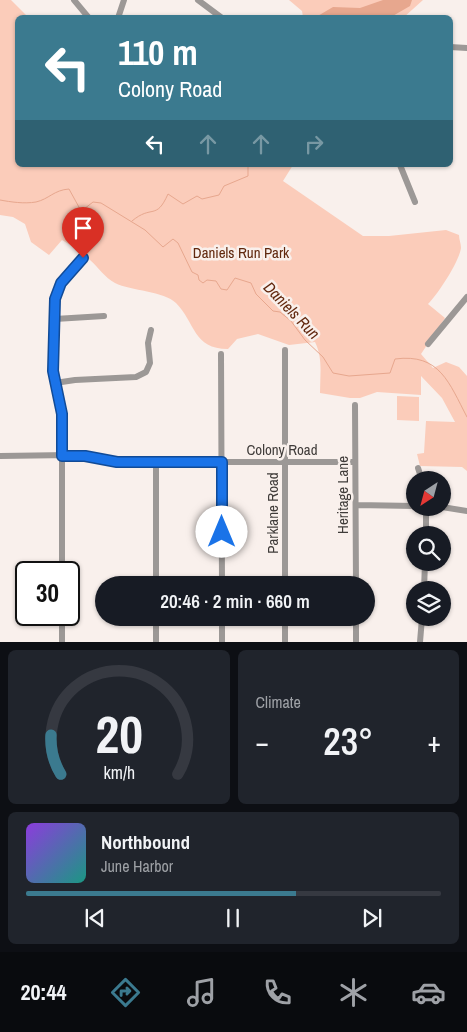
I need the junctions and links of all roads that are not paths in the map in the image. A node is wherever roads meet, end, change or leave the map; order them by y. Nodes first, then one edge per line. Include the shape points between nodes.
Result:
1 (74, 0) edge
2 (124, 0) edge
3 (198, 0) edge
4 (86, 15) edge
5 (119, 15) edge
6 (218, 15) edge
7 (453, 47) edge
8 (467, 48) edge
9 (401, 167) edge
10 (415, 202) dead end
11 (83, 258) dead end
12 (467, 297) edge
13 (104, 316) dead end
14 (55, 319) junction
15 (151, 330) dead end
16 (428, 344) dead end
17 (284, 350) dead end
18 (221, 354) dead end
19 (55, 383) junction
20 (355, 405) dead end
21 (0, 456) edge
22 (62, 456) junction
23 (222, 462) junction
24 (285, 462) junction
25 (355, 462) junction
26 (156, 463) junction
27 (418, 468) dead end
28 (419, 471) edge
29 (356, 505) junction
30 (406, 506) edge
31 (451, 508) edge
32 (467, 511) edge
33 (62, 561) edge
34 (156, 576) edge
35 (222, 576) edge
36 (285, 576) edge
37 (356, 576) edge
38 (62, 626) edge
39 (156, 626) edge
40 (222, 626) edge
41 (285, 626) edge
42 (356, 626) edge
43 (421, 626) edge
44 (62, 642) edge
45 (156, 642) edge
46 (222, 642) edge
47 (285, 642) edge
48 (356, 642) edge
49 (420, 642) edge

1 - 4 street
2 - 5 street
3 - 6 street
7 - 8 street
9 - 10 street
11 - 14 street via 58,288
12 - 16 street
13 - 14 street
14 - 19 street
15 - 19 street via 148,343 150,363 142,375
17 - 24 street, Parklane Road
18 - 23 street
19 - 22 street via 62,414
20 - 25 street, Heritage Lane
21 - 22 street, Colony Road
22 - 26 street, Colony Road
22 - 33 street
23 - 24 street, Colony Road
23 - 26 street, Colony Road
23 - 35 street
24 - 25 street, Colony Road
24 - 36 street, Parklane Road
25 - 29 street, Heritage Lane
26 - 34 street
27 - 28 street
29 - 30 street
29 - 37 street, Heritage Lane
31 - 32 street
38 - 44 street
39 - 45 street
40 - 46 street
41 - 47 street
42 - 48 street
43 - 49 street

